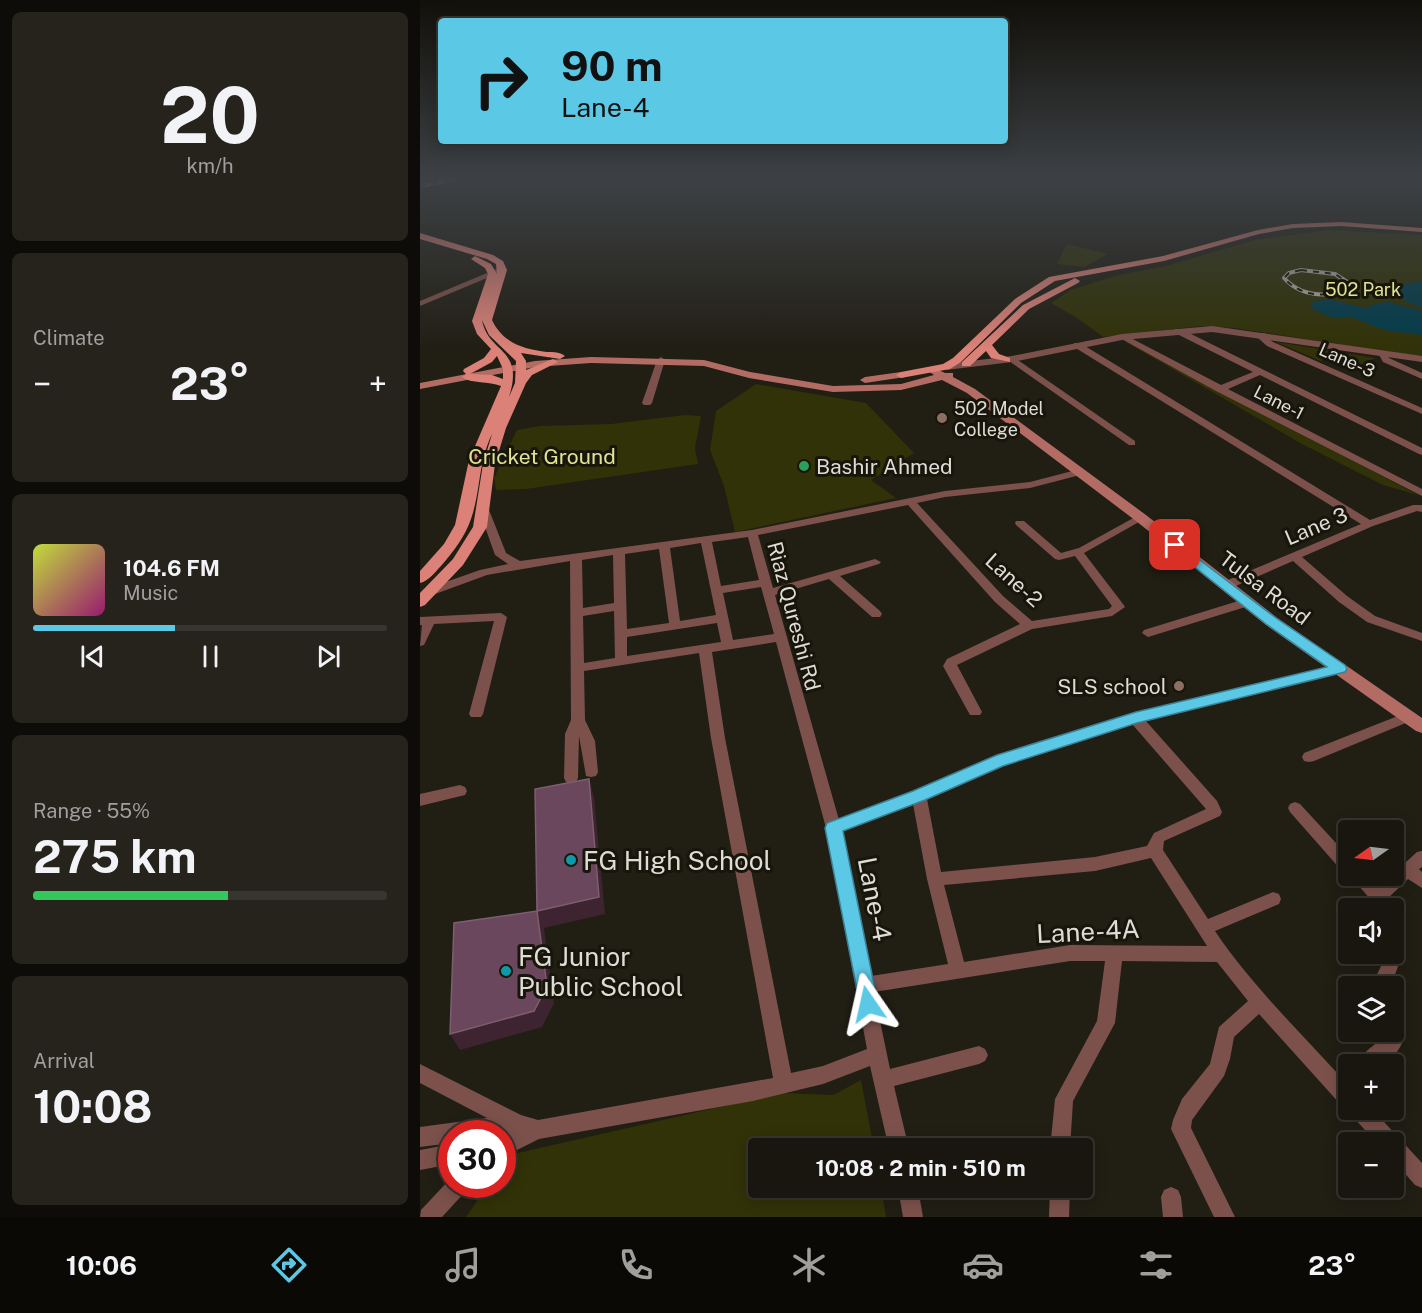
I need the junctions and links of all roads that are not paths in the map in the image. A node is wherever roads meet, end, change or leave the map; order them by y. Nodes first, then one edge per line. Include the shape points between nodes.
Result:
1 (420, 236) edge
2 (1244, 236) edge
3 (1266, 236) edge
4 (420, 243) edge
5 (503, 270) junction
6 (493, 274) junction
7 (420, 304) edge
8 (1180, 332) junction
9 (1262, 337) junction
10 (1125, 339) junction
11 (986, 344) junction
12 (509, 346) junction
13 (1080, 347) junction
14 (497, 349) junction
15 (1382, 355) junction
16 (556, 359) junction
17 (661, 360) junction
18 (1012, 360) junction
19 (1422, 361) edge
20 (522, 364) junction
21 (508, 366) junction
22 (964, 366) junction
23 (948, 372) junction
24 (1260, 372) junction
25 (467, 374) junction
26 (1422, 376) edge
27 (420, 380) edge
28 (521, 382) junction
29 (922, 384) junction
30 (507, 385) junction
31 (420, 386) edge
32 (1219, 389) junction
33 (971, 391) junction
34 (647, 403) dead end
35 (1422, 411) edge
36 (1422, 438) edge
37 (1132, 443) dead end
38 (1409, 445) junction
39 (1422, 452) edge
40 (1080, 472) junction
41 (1422, 493) edge
42 (910, 502) junction
43 (1422, 509) edge
44 (484, 510) junction
45 (1141, 518) junction
46 (1020, 523) dead end
47 (1369, 524) junction
48 (752, 534) junction
49 (706, 540) junction
50 (664, 547) junction
51 (1077, 551) junction
52 (619, 553) junction
53 (1295, 556) junction
54 (576, 558) junction
55 (875, 562) dead end
56 (518, 565) junction
57 (832, 576) junction
58 (420, 579) edge
59 (1227, 585) junction
60 (766, 588) junction
61 (718, 590) junction
62 (424, 598) edge
63 (1248, 602) junction
64 (620, 606) junction
65 (576, 613) junction
66 (876, 614) dead end
67 (723, 618) junction
68 (425, 620) edge
69 (1029, 624) junction
70 (675, 626) junction
71 (1148, 633) dead end
72 (621, 634) junction
73 (779, 637) junction
74 (1422, 637) edge
75 (420, 642) edge
76 (728, 645) junction
77 (705, 649) junction
78 (621, 662) junction
79 (577, 668) junction
80 (1340, 669) junction
81 (975, 712) dead end
82 (476, 714) dead end
83 (1408, 717) junction
84 (1136, 718) junction
85 (578, 720) junction
86 (1422, 727) edge
87 (1309, 757) dead end
88 (591, 772) dead end
89 (571, 778) dead end
90 (460, 791) dead end
91 (919, 796) junction
92 (420, 800) edge
93 (1295, 807) dead end
94 (834, 828) junction
95 (1155, 851) junction
96 (1338, 855) edge
97 (1422, 857) edge
98 (1407, 870) junction
99 (935, 879) junction
100 (1422, 881) edge
101 (1366, 886) edge
102 (1376, 898) edge
103 (1384, 898) edge
104 (1273, 899) dead end
105 (1204, 927) junction
106 (1115, 953) junction
107 (1221, 954) junction
108 (958, 970) junction
109 (865, 985) junction
110 (1260, 1002) junction
111 (1393, 1044) dead end
112 (877, 1054) junction
113 (1380, 1054) edge
114 (979, 1055) dead end
115 (420, 1073) edge
116 (882, 1080) junction
117 (1338, 1080) edge
118 (784, 1084) junction
119 (484, 1120) edge
120 (1369, 1120) edge
121 (1380, 1132) edge
122 (420, 1137) edge
123 (438, 1137) edge
124 (516, 1137) edge
125 (896, 1138) edge
126 (1061, 1138) edge
127 (438, 1157) edge
128 (1404, 1158) edge
129 (420, 1160) edge
130 (1422, 1178) edge
131 (446, 1198) edge
132 (910, 1198) edge
133 (1060, 1198) edge
134 (428, 1217) edge
135 (913, 1217) edge
136 (1059, 1217) edge
137 (1225, 1217) edge

1 - 5 main road via 490,257
2 - 23 main road via 1164,258 1052,279 1018,301
3 - 11 main road via 1070,282 1038,299
4 - 6 main road via 482,261
5 - 6 street
5 - 12 main road via 487,320 493,333
6 - 7 street
6 - 14 main road via 477,321 478,328
8 - 9 street
8 - 10 street
8 - 24 street
9 - 15 street
9 - 35 street, Lane-3
10 - 13 street
10 - 32 street, Lane-1
11 - 18 main road via 995,356
11 - 22 main road
12 - 16 main road
12 - 20 main road
13 - 18 street
13 - 47 street
14 - 21 main road
14 - 25 main road
15 - 19 street
15 - 26 street
16 - 17 main road
16 - 20 main road
16 - 23 main road, Tulsa Road via 687,354 844,381 932,370
16 - 28 main road via 535,369
17 - 29 main road via 704,363 748,375 833,389 869,390
17 - 34 street
18 - 22 street
18 - 23 street
18 - 37 street
20 - 21 main road
20 - 28 main road
21 - 25 main road
21 - 30 main road
22 - 23 main road
23 - 29 main road
23 - 33 main road, Tulsa Road
24 - 32 street
24 - 38 street
25 - 27 main road
25 - 30 main road
25 - 31 main road
28 - 44 main road via 489,464
29 - 33 main road, Tulsa Road
30 - 58 main road via 472,465 462,526
32 - 41 street, Lane-1
33 - 40 main road, Tulsa Road
36 - 38 street
38 - 39 street
40 - 42 street via 1030,485 945,494
40 - 45 main road, Tulsa Road
42 - 48 street
42 - 69 street, Lane-2 via 999,598
43 - 47 street, Lane 3 via 1417,507
44 - 56 street via 501,555
44 - 62 main road via 471,544
45 - 51 street
45 - 59 main road, Tulsa Road
46 - 51 street via 1059,557
47 - 53 street, Lane 3
48 - 49 street, Riaz Qureshi Rd
48 - 60 street, Riaz Qureshi Rd
49 - 50 street, Riaz Qureshi Rd
49 - 61 street
50 - 52 street, Riaz Qureshi Rd
50 - 70 street
51 - 69 street, Lane-2 via 1119,607 1112,612
52 - 54 street, Riaz Qureshi Rd
52 - 64 street
53 - 59 street, Lane 3
53 - 74 street via 1371,619
54 - 56 street, Riaz Qureshi Rd
54 - 65 street
55 - 57 street
56 - 62 street, Riaz Qureshi Rd via 484,572
57 - 60 street
57 - 66 street
59 - 63 main road, Tulsa Road
60 - 61 street
60 - 73 street, Riaz Qureshi Rd
61 - 67 street
63 - 71 street
63 - 80 main road, Tulsa Road
64 - 65 street
64 - 72 street
65 - 79 street
67 - 70 street
67 - 76 street
68 - 75 street
68 - 82 street via 501,617
69 - 81 street via 948,666
70 - 72 street
72 - 78 street
73 - 76 street
73 - 94 street, Riaz Qureshi Rd
76 - 77 street
77 - 78 street
77 - 118 street via 718,738
78 - 79 street
79 - 85 street
80 - 83 main road, Tulsa Road
80 - 84 street
83 - 86 main road, Tulsa Road
83 - 87 street
84 - 91 street via 997,761
84 - 95 street via 1215,812 1159,837
85 - 88 street via 588,741
85 - 89 street via 572,734
90 - 92 street
91 - 94 street
91 - 99 street
93 - 96 street
94 - 109 street, Lane-4
95 - 99 street via 1095,864
95 - 105 street
97 - 98 street
98 - 100 street
98 - 103 street
99 - 108 street
101 - 102 street
104 - 105 street
105 - 107 street
106 - 107 street, Lane-4A
106 - 108 street, Lane-4A via 1070,953
106 - 126 street via 1106,1023 1064,1099
107 - 110 street
108 - 109 street, Lane-4A
109 - 112 street, Lane-4
110 - 117 street
110 - 137 street via 1225,1033 1216,1072 1182,1113 1181,1129
111 - 113 street
112 - 116 street, Lane-4
112 - 118 street via 823,1075
114 - 116 street
115 - 119 street
116 - 125 street, Lane-4
118 - 124 street
120 - 121 street
122 - 123 street
127 - 129 street
128 - 130 street
131 - 134 street
132 - 135 street
133 - 136 street

